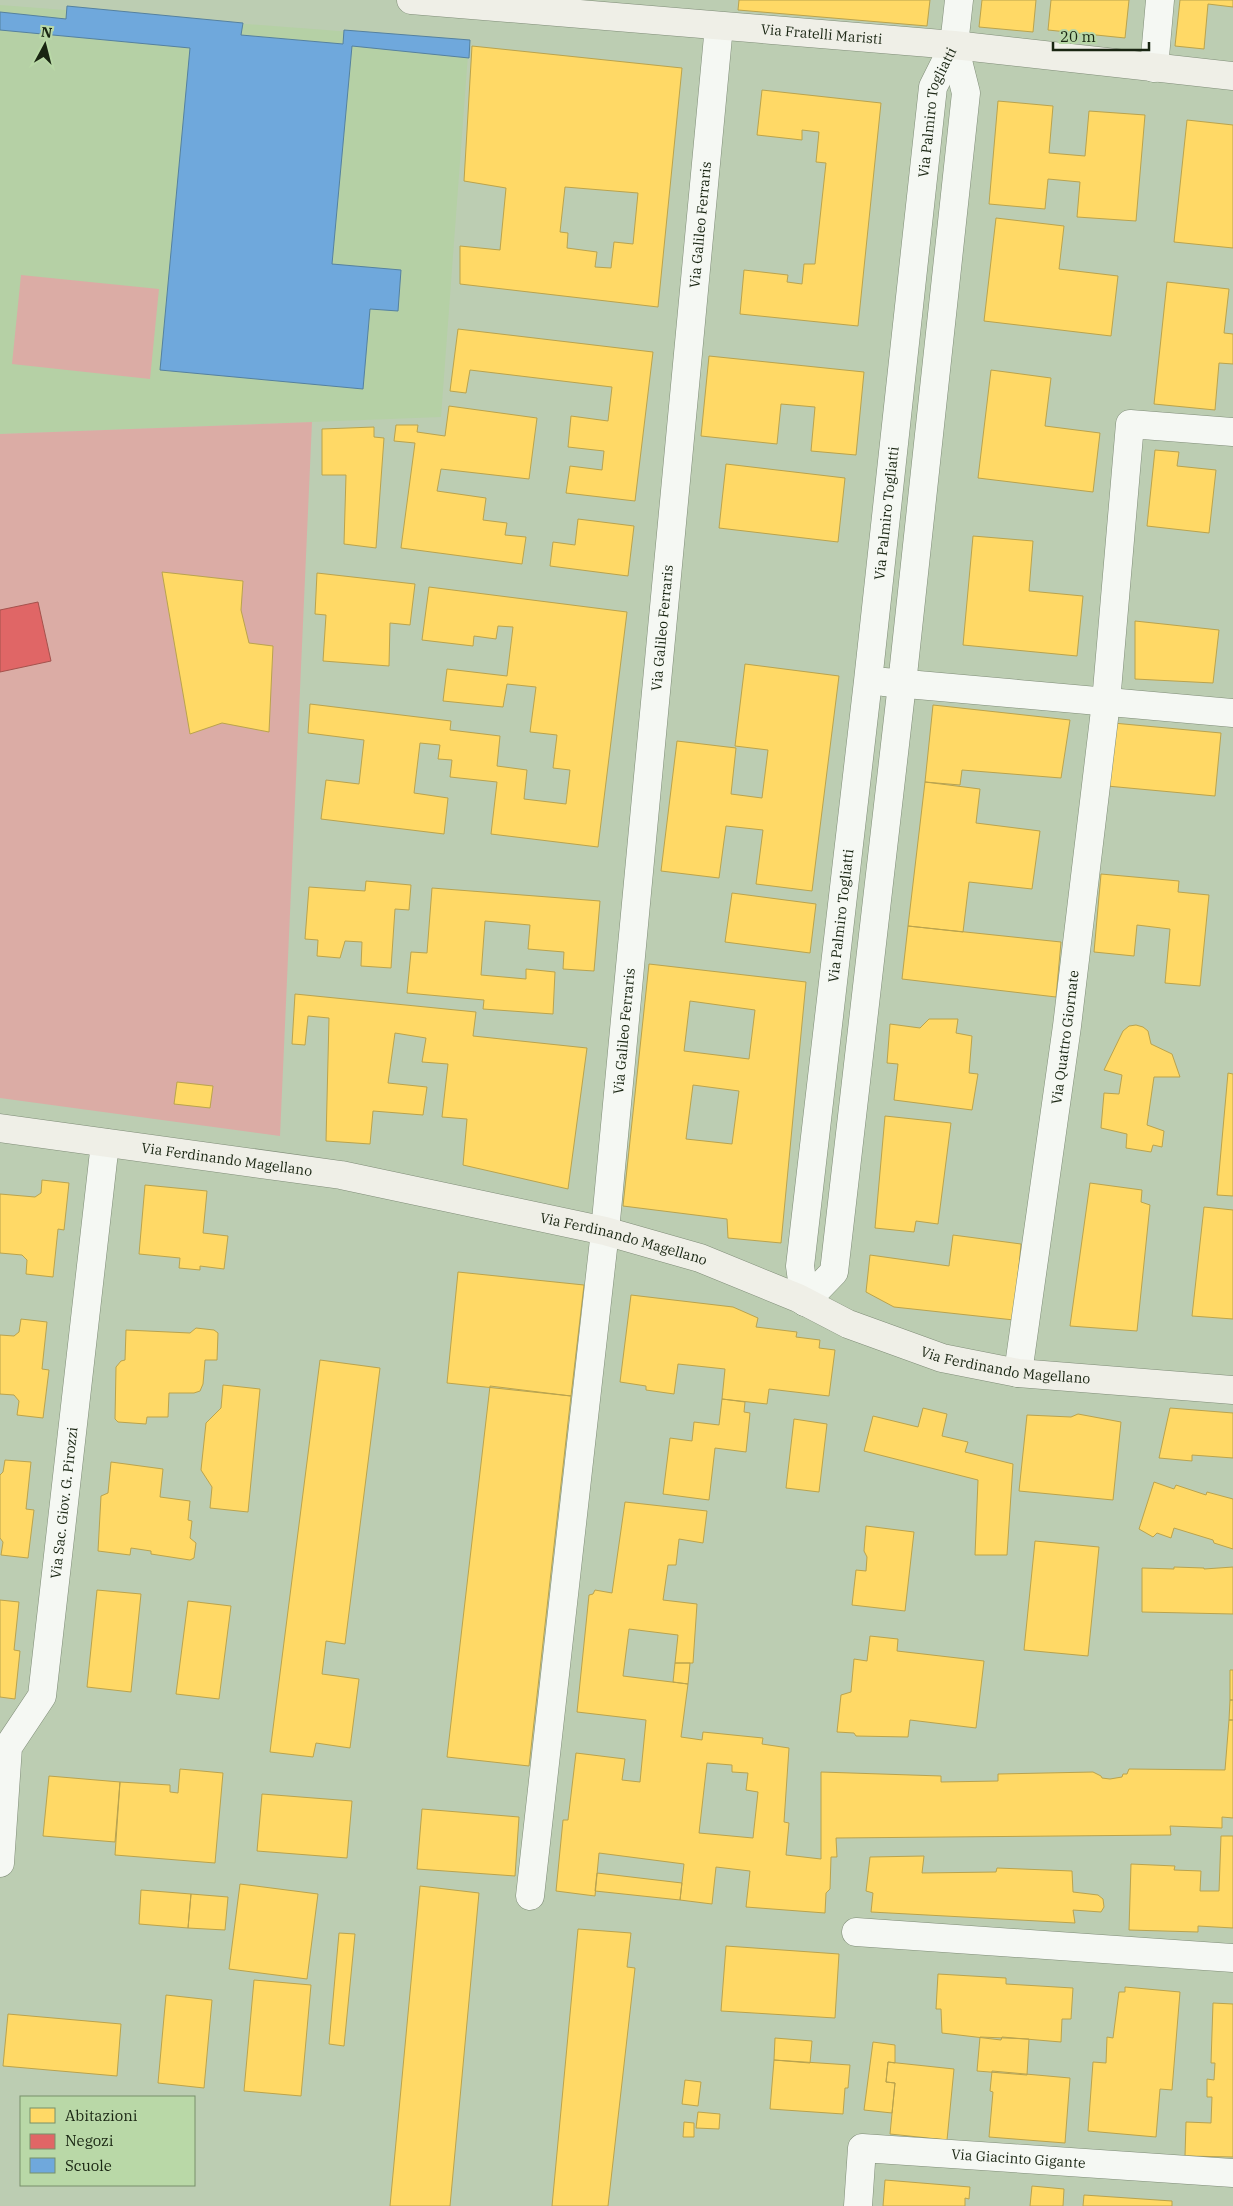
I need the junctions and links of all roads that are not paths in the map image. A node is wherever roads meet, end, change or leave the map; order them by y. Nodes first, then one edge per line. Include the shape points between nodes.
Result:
1 (411, 0) edge
2 (959, 0) edge
3 (1160, 0) edge
4 (719, 26) junction
5 (954, 45) junction
6 (1154, 68) junction
7 (1233, 76) edge
8 (1233, 432) edge
9 (868, 681) junction
10 (902, 684) junction
11 (1106, 702) junction
12 (1233, 713) edge
13 (0, 1128) edge
14 (105, 1143) junction
15 (605, 1231) junction
16 (806, 1302) junction
17 (1018, 1373) junction
18 (1233, 1390) edge
19 (1, 1858) edge
20 (530, 1896) dead end
21 (856, 1932) dead end
22 (1233, 1958) edge
23 (1233, 2173) edge
24 (858, 2206) edge

1 - 4 street, Via Fratelli Maristi
2 - 5 street
3 - 6 street
4 - 5 street, Via Fratelli Maristi
4 - 15 street, Via Galileo Ferraris
5 - 6 street, Via Fratelli Maristi
5 - 9 street, Via Palmiro Togliatti via 933,86
5 - 10 street, Via Palmiro Togliatti via 966,93
6 - 7 street, Via Fratelli Maristi
8 - 11 street, Via Quattro Giornate via 1130,424
9 - 10 street
9 - 16 street, Via Palmiro Togliatti via 800,1266
10 - 11 street
10 - 16 street, Via Palmiro Togliatti via 834,1272
11 - 12 street
11 - 17 street, Via Quattro Giornate via 1067,1026
13 - 14 street, Via Ferdinando Magellano
14 - 15 street, Via Ferdinando Magellano via 341,1175
14 - 19 street, Via Sac. Giov. G. Pirozzi via 42,1696 8,1747
15 - 16 street, Via Ferdinando Magellano via 700,1258
15 - 20 street, Via Galileo Ferraris
16 - 17 street, Via Ferdinando Magellano via 848,1324 942,1358
17 - 18 street, Via Ferdinando Magellano
21 - 22 street
23 - 24 street, Via Giacinto Gigante via 862,2148

